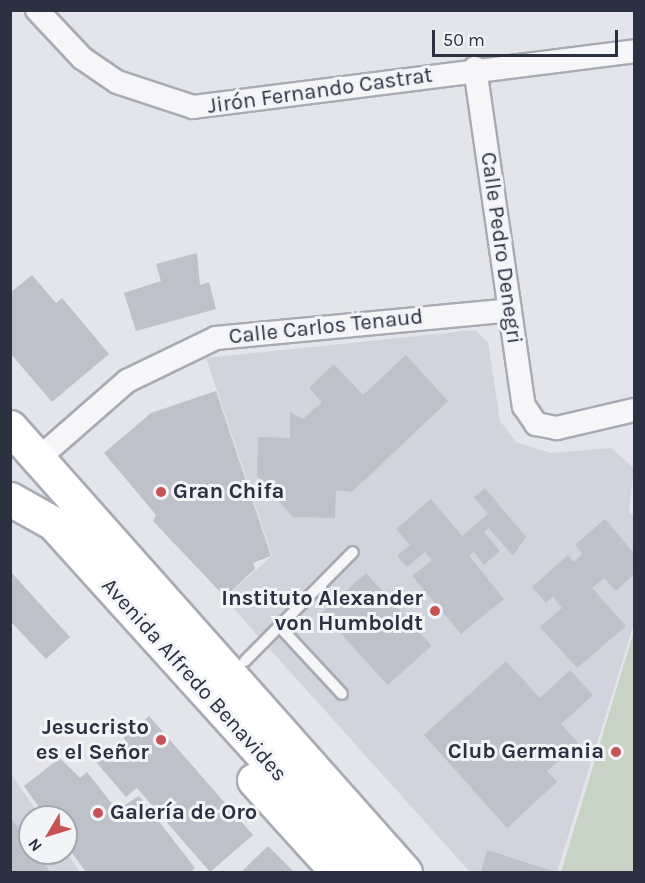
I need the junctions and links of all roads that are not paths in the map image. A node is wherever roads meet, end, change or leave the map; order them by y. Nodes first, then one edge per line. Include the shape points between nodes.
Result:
1 (37, 10) edge
2 (634, 51) edge
3 (476, 68) junction
4 (510, 310) junction
5 (634, 410) edge
6 (10, 427) edge
7 (39, 458) junction
8 (10, 499) edge
9 (78, 504) junction
10 (10, 508) edge
11 (353, 552) dead end
12 (280, 627) junction
13 (245, 661) junction
14 (342, 694) dead end
15 (337, 873) edge
16 (368, 873) edge
17 (405, 873) edge
18 (431, 873) edge

1 - 3 street, Jirón Fernando Castrat via 82,58 117,82 193,107 240,106
2 - 3 street, Jirón Fernando Castrat
3 - 4 street, Calle Pedro Denegri
4 - 5 street, Calle Pedro Denegri via 524,406 536,424 556,428
4 - 7 street, Calle Carlos Tenaud via 216,338 136,374
6 - 7 main road, Avenida Alfredo Benavides
7 - 9 main road, Avenida Alfredo Benavides
8 - 16 main road, Avenida Alfredo Benavides via 53,523
9 - 13 main road, Avenida Alfredo Benavides via 132,531
9 - 17 main road, Avenida Alfredo Benavides
10 - 15 main road, Avenida Alfredo Benavides
11 - 12 lane
12 - 13 lane
12 - 14 lane
13 - 18 main road, Avenida Alfredo Benavides

